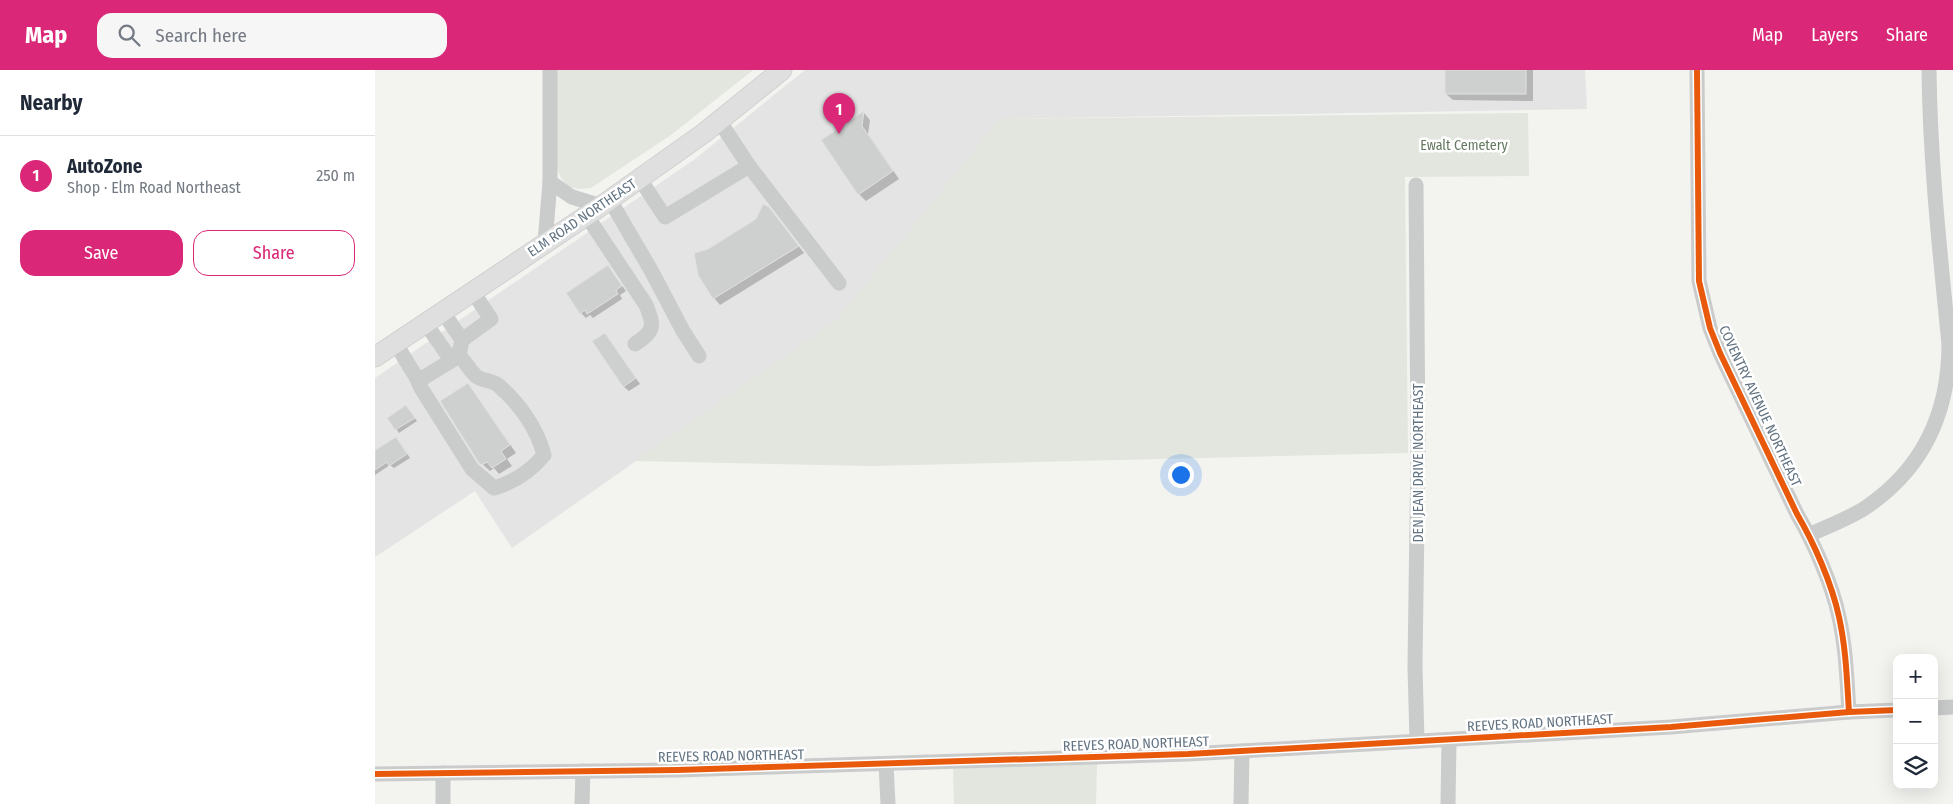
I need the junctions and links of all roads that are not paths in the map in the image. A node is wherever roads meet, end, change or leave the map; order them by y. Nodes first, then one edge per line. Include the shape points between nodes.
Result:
1 (549, 70) edge
2 (782, 70) edge
3 (1697, 70) edge
4 (1929, 70) edge
5 (720, 122) junction
6 (749, 166) junction
7 (640, 179) junction
8 (550, 182) junction
9 (1416, 185) dead end
10 (599, 207) junction
11 (545, 243) junction
12 (839, 283) dead end
13 (473, 292) junction
14 (443, 312) junction
15 (426, 324) junction
16 (462, 340) junction
17 (396, 344) junction
18 (635, 344) dead end
19 (459, 356) junction
20 (699, 356) dead end
21 (375, 358) edge
22 (418, 381) junction
23 (1809, 535) junction
24 (1953, 707) edge
25 (1938, 708) edge
26 (1893, 710) edge
27 (1849, 712) junction
28 (1449, 740) junction
29 (1417, 741) junction
30 (1242, 752) junction
31 (886, 764) junction
32 (583, 771) junction
33 (443, 773) junction
34 (375, 774) edge
35 (443, 804) edge
36 (582, 804) edge
37 (887, 804) edge
38 (1241, 804) edge
39 (1448, 804) edge

1 - 8 street
2 - 5 main road, ELM ROAD NORTHEAST
3 - 23 street, COVENTRY AVENUE NORTHEAST via 1698,262 1703,301 1719,353
4 - 23 street via 1929,116 1949,344 1946,390 1924,447 1900,479 1863,509
5 - 6 street
5 - 7 main road, ELM ROAD NORTHEAST
6 - 7 street via 665,217
6 - 12 street
7 - 10 main road, ELM ROAD NORTHEAST
8 - 10 street via 572,197
8 - 11 street
9 - 29 street, DEN JEAN DRIVE NORTHEAST
10 - 11 main road, ELM ROAD NORTHEAST
10 - 18 street via 651,316 649,334
10 - 20 street via 652,272
11 - 13 main road, ELM ROAD NORTHEAST
13 - 14 main road, ELM ROAD NORTHEAST
13 - 16 street via 491,319
14 - 15 main road, ELM ROAD NORTHEAST
14 - 16 street
15 - 17 main road, ELM ROAD NORTHEAST
15 - 19 street via 447,354
16 - 19 street
17 - 21 main road, ELM ROAD NORTHEAST
17 - 22 street
19 - 22 street
19 - 22 street via 477,377 496,384 527,417 541,442 544,455 512,483 494,488 473,469
23 - 27 street, COVENTRY AVENUE NORTHEAST via 1839,616
24 - 25 street
26 - 27 street, REEVES ROAD NORTHEAST
27 - 28 street, REEVES ROAD NORTHEAST via 1671,727
28 - 29 street, REEVES ROAD NORTHEAST
28 - 39 street
29 - 30 street, REEVES ROAD NORTHEAST
30 - 31 street, REEVES ROAD NORTHEAST
30 - 38 street
31 - 32 street, REEVES ROAD NORTHEAST
31 - 37 street
32 - 33 street, REEVES ROAD NORTHEAST
32 - 36 street
33 - 34 street, REEVES ROAD NORTHEAST
33 - 35 street

